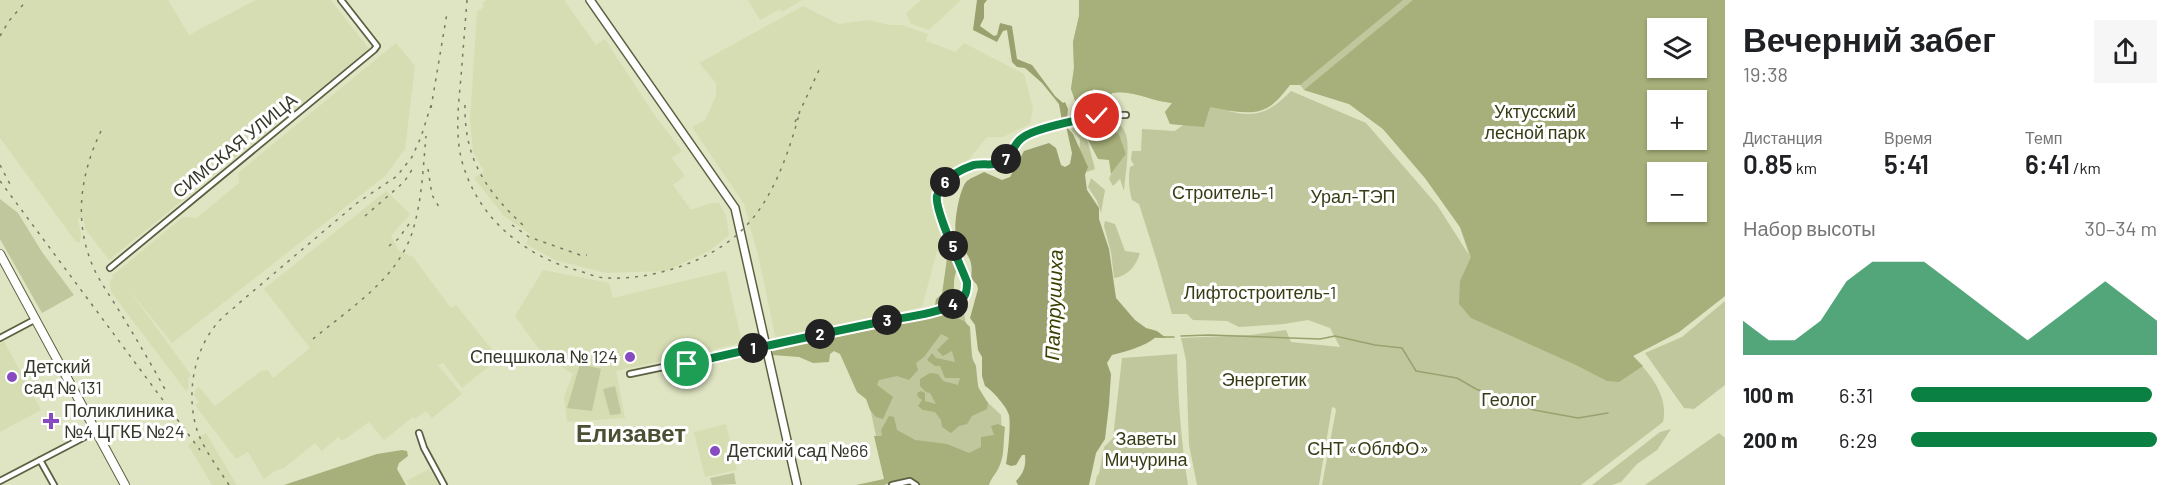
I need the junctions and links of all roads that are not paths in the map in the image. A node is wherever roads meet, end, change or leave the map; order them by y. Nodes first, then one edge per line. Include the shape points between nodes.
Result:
1 (340, 0) edge
2 (590, 0) edge
3 (1126, 115) dead end
4 (0, 254) edge
5 (110, 268) dead end
6 (36, 319) junction
7 (0, 338) edge
8 (765, 345) junction
9 (630, 374) dead end
10 (96, 430) junction
11 (419, 433) dead end
12 (40, 460) junction
13 (0, 481) edge
14 (54, 485) edge
15 (125, 485) edge
16 (444, 485) edge
17 (797, 485) edge
18 (892, 485) edge
19 (916, 485) edge

1 - 5 street, СИМСКАЯ УЛИЦА via 377,46
2 - 8 main road via 735,208
3 - 8 street via 1097,116 1030,132 1019,139 1009,158 971,166 947,180 936,198 967,282 963,299 927,312
4 - 6 main road
6 - 7 street
6 - 10 main road
8 - 9 street
8 - 17 main road
10 - 12 street
10 - 15 main road
11 - 16 street
12 - 13 street
12 - 14 street
18 - 19 street via 910,481

